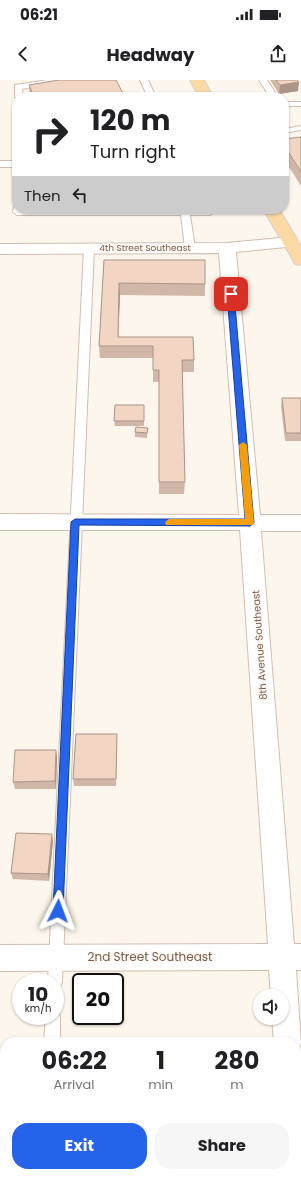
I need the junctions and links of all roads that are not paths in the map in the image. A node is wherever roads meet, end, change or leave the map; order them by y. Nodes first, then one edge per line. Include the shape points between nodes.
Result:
1 (63, 80) edge
2 (144, 80) edge
3 (197, 80) edge
4 (213, 80) edge
5 (263, 80) edge
6 (17, 84) edge
7 (150, 92) edge
8 (203, 92) edge
9 (215, 92) edge
10 (271, 92) edge
11 (289, 104) edge
12 (301, 104) edge
13 (301, 128) edge
14 (289, 130) edge
15 (0, 164) edge
16 (12, 164) edge
17 (185, 214) edge
18 (274, 214) edge
19 (290, 242) junction
20 (89, 248) junction
21 (190, 248) junction
22 (227, 248) junction
23 (0, 249) edge
24 (301, 260) edge
25 (0, 522) edge
26 (75, 522) junction
27 (250, 523) junction
28 (301, 523) edge
29 (291, 957) edge
30 (0, 958) edge
31 (55, 970) edge
32 (53, 1025) edge
33 (52, 1037) edge
34 (288, 1037) edge

1 - 6 lane
2 - 7 lane
3 - 8 main road
4 - 9 main road
5 - 10 lane
11 - 12 lane
13 - 14 lane
15 - 16 lane
17 - 21 lane
18 - 19 main road
19 - 22 street, 4th Street Southeast
19 - 24 main road
20 - 21 street, 4th Street Southeast
20 - 23 street, 4th Street Southeast
20 - 26 lane
21 - 22 street, 4th Street Southeast
22 - 27 street, 8th Avenue Southeast
25 - 26 street
26 - 27 street
26 - 31 lane
27 - 28 street
27 - 29 street, 8th Avenue Southeast
29 - 31 street, 2nd Street Southeast
29 - 34 street, 8th Avenue Southeast
30 - 31 street, 2nd Street Southeast
32 - 33 lane

